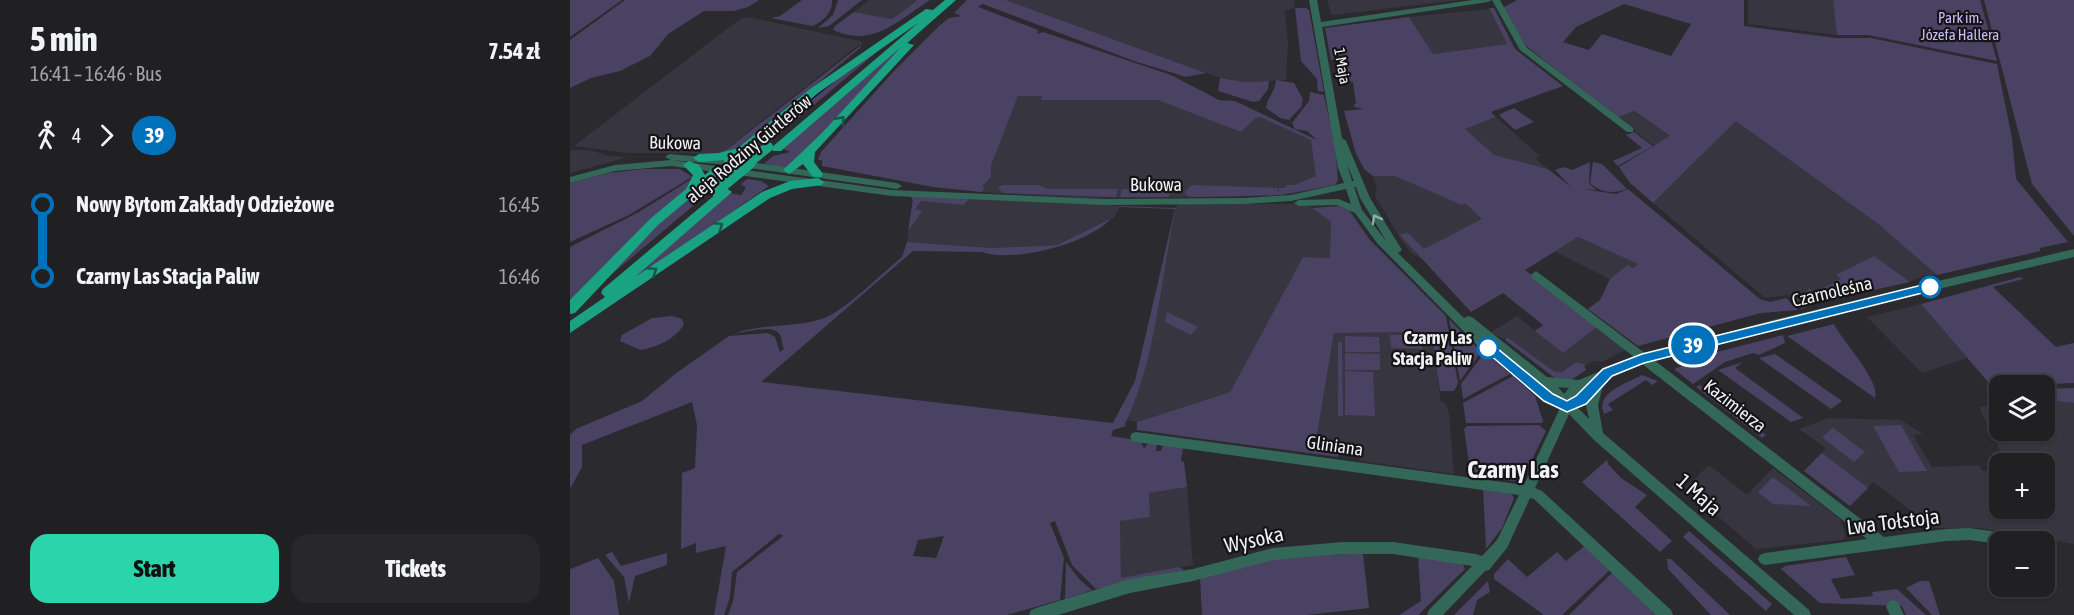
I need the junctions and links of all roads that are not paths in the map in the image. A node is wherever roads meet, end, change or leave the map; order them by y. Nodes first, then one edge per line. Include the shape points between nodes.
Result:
1 (942, 0) edge
2 (951, 0) edge
3 (1314, 0) edge
4 (1488, 0) edge
5 (1496, 0) edge
6 (933, 7) edge
7 (1317, 22) junction
8 (1630, 130) dead end
9 (1340, 138) junction
10 (750, 142) junction
11 (810, 153) junction
12 (694, 162) junction
13 (724, 166) junction
14 (1344, 172) junction
15 (785, 174) junction
16 (570, 178) edge
17 (818, 178) junction
18 (1359, 185) junction
19 (1348, 188) junction
20 (1334, 189) junction
21 (721, 191) junction
22 (689, 193) junction
23 (1244, 201) junction
24 (1296, 203) junction
25 (744, 210) junction
26 (1358, 211) junction
27 (2074, 253) edge
28 (1415, 274) junction
29 (1536, 275) dead end
30 (1428, 287) junction
31 (570, 309) edge
32 (570, 314) edge
33 (570, 326) edge
34 (1642, 358) junction
35 (1545, 381) junction
36 (1599, 381) junction
37 (1581, 385) junction
38 (1567, 406) junction
39 (1598, 436) junction
40 (1136, 437) dead end
41 (1528, 491) junction
42 (1989, 537) edge
43 (1882, 543) junction
44 (1765, 559) dead end
45 (1484, 565) junction
46 (1442, 612) edge
47 (1036, 615) edge
48 (1666, 615) edge
49 (1804, 615) edge

1 - 6 main road, aleja Rodziny Gürtlerów
2 - 6 main road, aleja Rodziny Gürtlerów
3 - 7 street, 1 Maja
4 - 7 street
5 - 8 street via 1523,48
6 - 10 main road via 871,41
11 -> 6 main road
6 - 21 main road, aleja Rodziny Gürtlerów
7 - 9 street, 1 Maja
9 - 14 street, 1 Maja
9 - 18 street, 1 Maja
10 - 12 main road via 728,155
10 - 13 main road
11 - 15 main road
11 - 17 main road via 808,163
12 - 13 street, Bukowa
12 - 16 street, Bukowa via 631,166
12 - 22 main road via 699,175
13 - 15 street, Bukowa
13 - 22 main road
14 - 19 street, 1 Maja
14 - 20 street
15 - 17 street, Bukowa
15 - 25 main road
17 - 23 street, Bukowa via 892,193 1089,202
17 - 25 main road via 782,187
18 - 19 street
28 -> 18 street, 1 Maja via 1382,229
19 - 20 street, Bukowa
19 - 24 street, Bukowa
19 - 26 street, 1 Maja
20 - 23 street, Bukowa via 1306,196
21 - 32 main road, aleja Rodziny Gürtlerów
21 - 33 main road, aleja Rodziny Gürtlerów
22 - 31 main road via 643,233
23 - 24 street, Bukowa
24 - 26 street via 1338,202
33 -> 25 main road
26 - 28 street, 1 Maja via 1380,241
27 - 34 street, Czarnoleśna
28 - 30 street, 1 Maja
29 - 34 street, Kazimierza
30 - 35 street, 1 Maja
30 - 38 street, 1 Maja via 1484,344 1548,397
34 - 36 street, Czarnoleśna
34 - 43 street, Kazimierza
35 - 37 street
35 - 38 street, 1 Maja
36 - 37 street, Czarnoleśna
36 - 38 street, Czarnoleśna via 1575,404
36 - 39 street via 1592,405
37 - 38 street via 1569,396
38 - 39 street, 1 Maja
38 - 41 street
39 - 49 street, 1 Maja
40 - 41 street, Gliniana
41 - 45 street via 1502,544
41 - 48 street via 1538,495
42 - 43 street, Lwa Tołstoja via 1969,534
43 - 44 street, Lwa Tołstoja
45 - 46 street
45 - 47 street, Wysoka via 1393,548 1273,554 1193,575 1130,586

